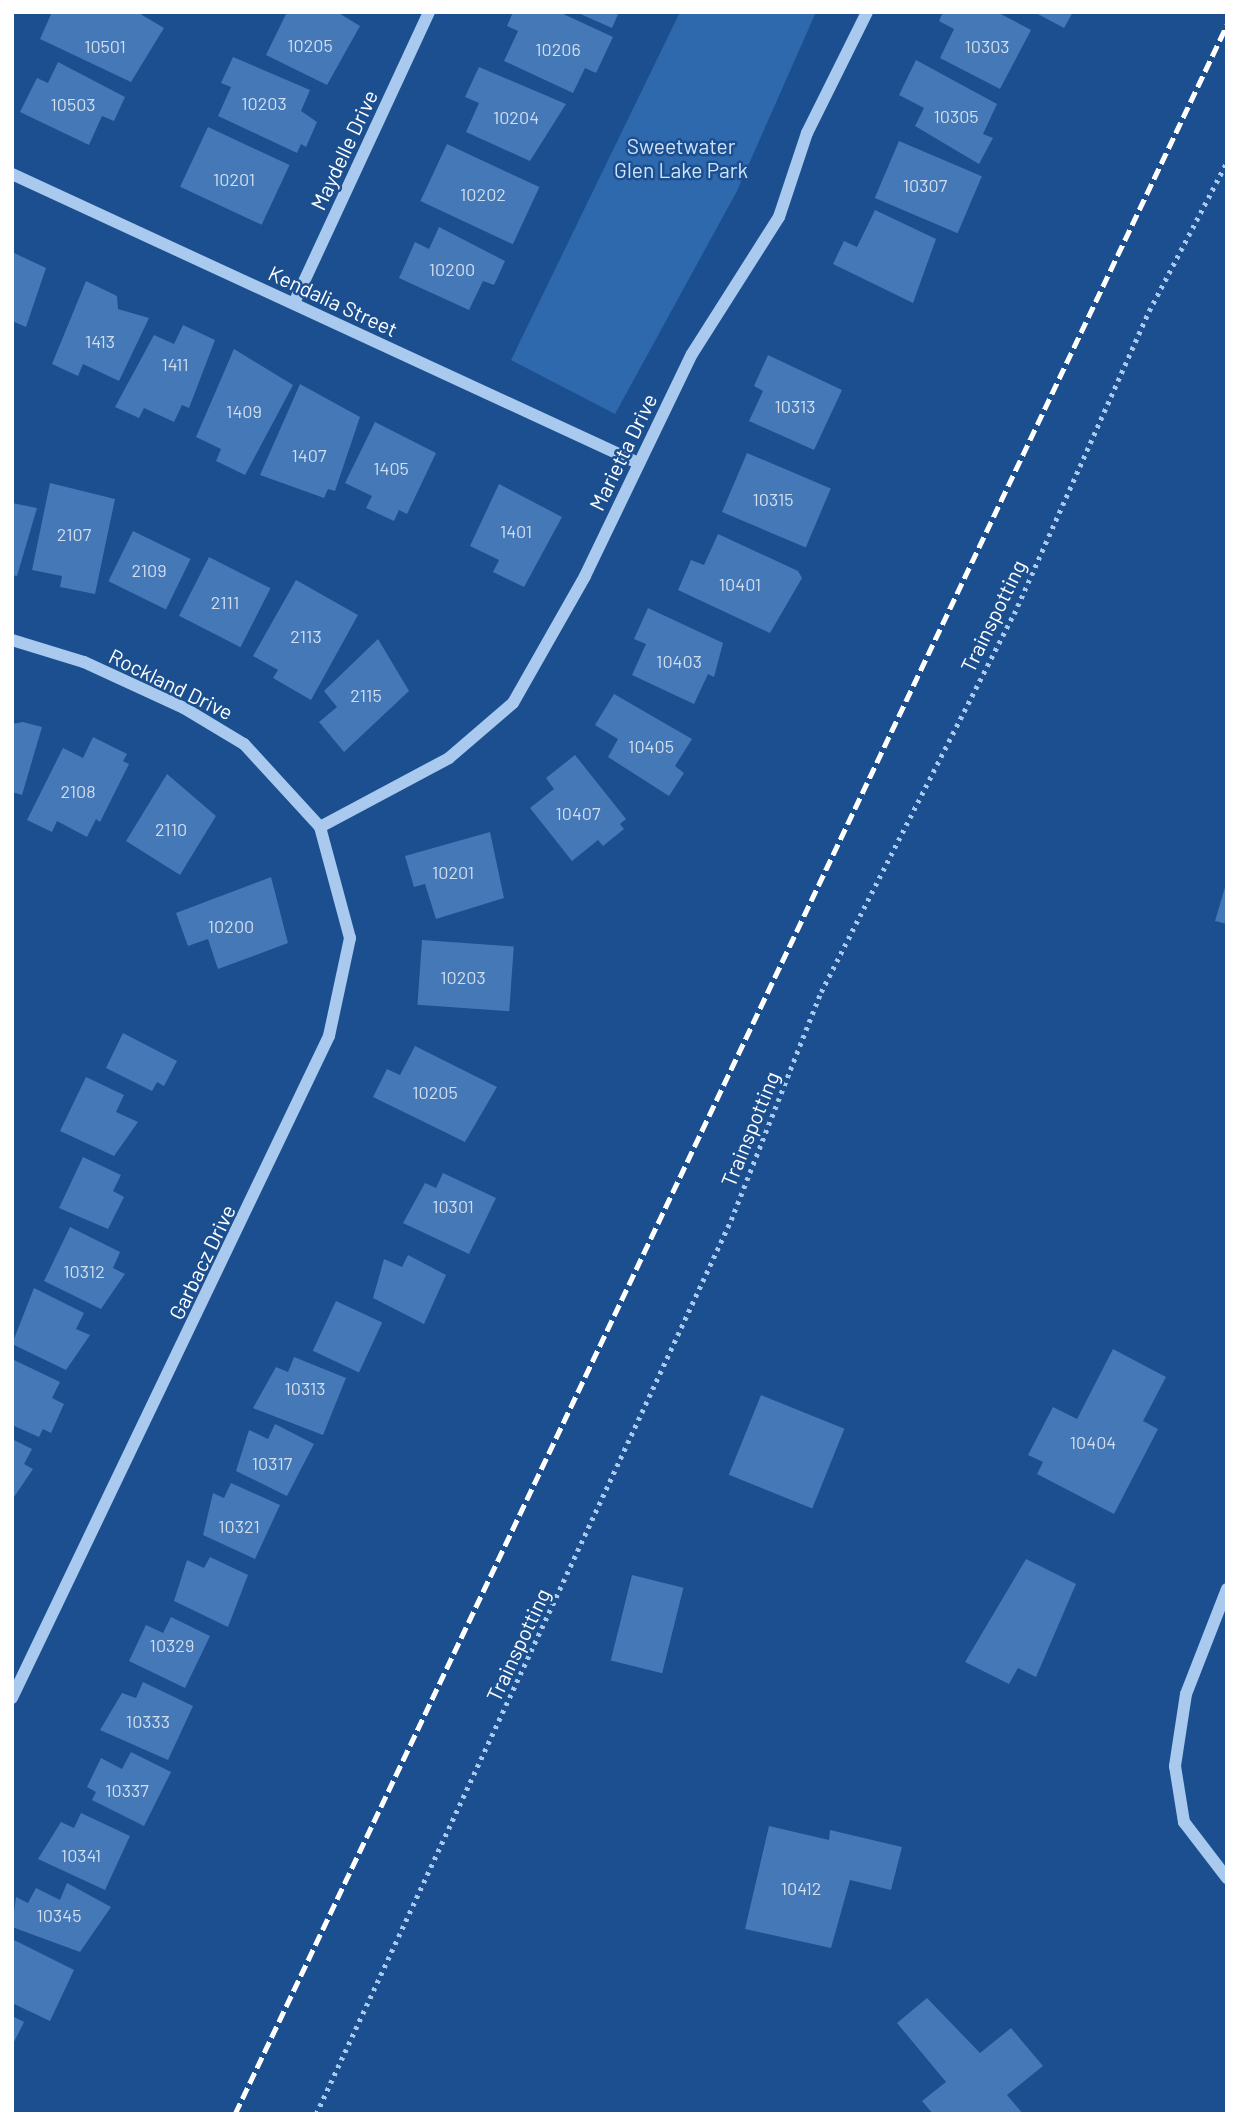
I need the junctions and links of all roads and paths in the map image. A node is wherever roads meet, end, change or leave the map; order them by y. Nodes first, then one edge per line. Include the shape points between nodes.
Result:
1 (429, 12) edge
2 (867, 12) edge
3 (1227, 162) edge
4 (12, 174) edge
5 (294, 303) junction
6 (638, 463) junction
7 (12, 640) edge
8 (320, 827) junction
9 (1227, 1589) edge
10 (12, 1698) edge
11 (1227, 1878) edge
12 (316, 2114) edge

1 - 5 street, Maydelle Drive
2 - 6 street, Marietta Drive via 807,133 779,217 712,317
3 - 12 path, Trainspotting via 1149,311 1014,614 821,992 725,1232
4 - 5 street, Kendalia Street
5 - 6 street, Kendalia Street
6 - 8 street, Marietta Drive via 546,652 513,703 449,758
7 - 8 street, Rockland Drive via 84,662 212,723 267,765
8 - 10 street, Garbacz Drive via 350,938 329,1037
9 - 11 street via 1186,1694 1175,1766 1184,1822

